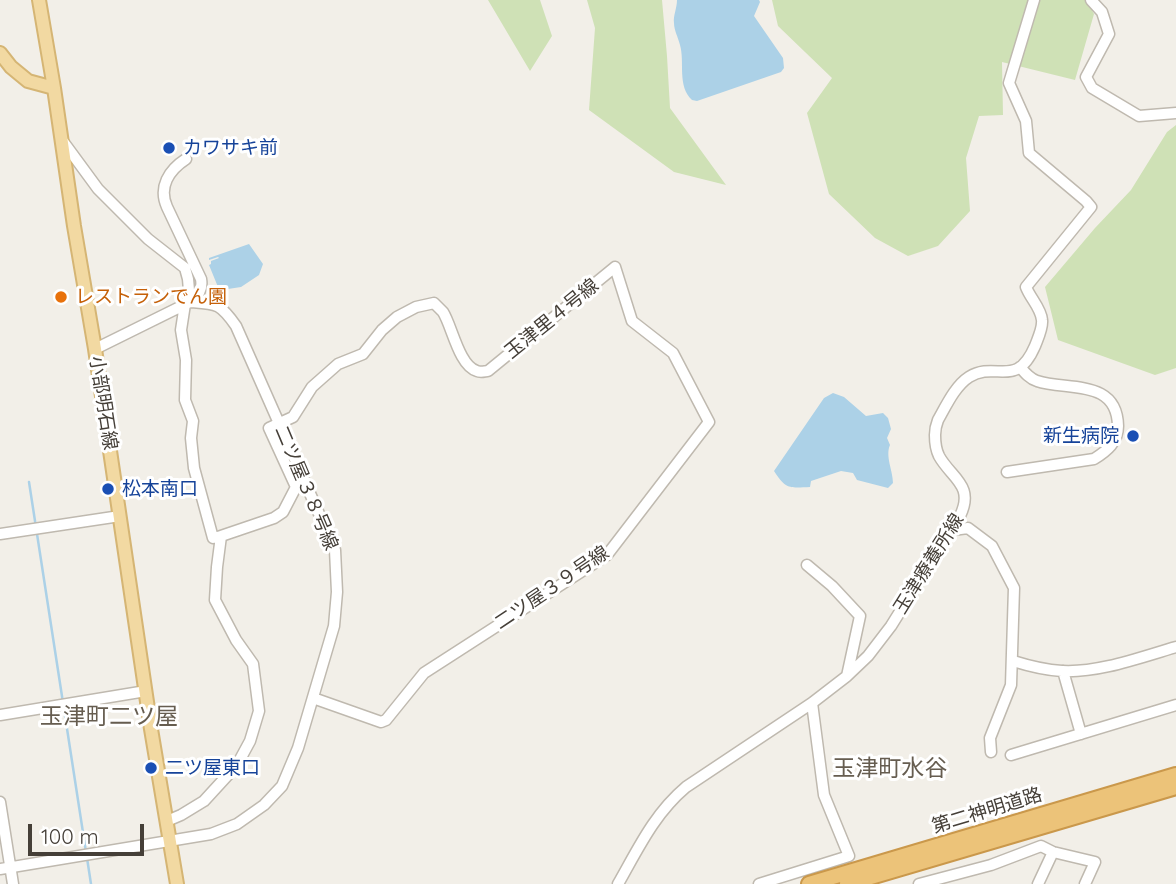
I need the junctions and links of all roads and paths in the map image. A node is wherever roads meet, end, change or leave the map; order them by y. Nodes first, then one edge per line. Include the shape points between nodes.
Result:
1 (39, 0) edge
2 (1034, 0) edge
3 (1091, 0) edge
4 (0, 53) edge
5 (54, 88) junction
6 (1176, 113) edge
7 (62, 139) junction
8 (186, 159) dead end
9 (615, 267) joint
10 (187, 303) junction
11 (95, 349) junction
12 (1020, 368) junction
13 (280, 423) junction
14 (1007, 472) dead end
15 (120, 516) junction
16 (953, 530) junction
17 (0, 534) edge
18 (221, 536) junction
19 (807, 565) dead end
20 (1176, 647) edge
21 (1013, 661) junction
22 (1063, 671) junction
23 (847, 676) junction
24 (146, 691) junction
25 (313, 698) junction
26 (812, 702) junction
27 (1176, 705) edge
28 (0, 715) edge
29 (1081, 734) junction
30 (991, 752) dead end
31 (1011, 755) dead end
32 (1176, 775) edge
33 (1176, 787) edge
34 (0, 802) edge
35 (167, 821) junction
36 (169, 842) junction
37 (1053, 852) junction
38 (5, 868) edge
39 (13, 884) edge
40 (177, 884) edge
41 (618, 884) edge
42 (759, 884) edge
43 (810, 884) edge
44 (847, 884) edge
45 (919, 884) edge
46 (1038, 884) edge
47 (1085, 884) edge

1 - 5 main road, 小部明石線
2 - 12 street via 1009,83 1026,121 1029,153 1091,207 1026,287 1042,320 1032,352
3 - 6 street via 1102,12 1109,34 1086,77 1092,88 1139,116
4 - 5 main road via 28,81
5 - 7 main road, 小部明石線
7 - 10 street via 98,189 185,268
7 - 11 main road, 小部明石線
8 - 10 street via 166,178 164,195 201,279 197,296
9 - 13 street, 玉津里４号線 via 488,370 479,372 458,350 442,311 434,303 416,307 382,330 363,354 338,364 312,387 293,417
9 - 25 street, 二ツ屋３９号線 via 632,321 673,353 709,422 607,555 424,673 386,720
10 - 11 street
10 - 13 street, 二ツ屋３８号線 via 211,303 225,310
10 - 18 street via 181,330 194,468 213,538
11 - 15 main road, 小部明石線
12 - 14 street via 1037,382 1102,394 1117,414 1116,438 1094,459
12 - 16 street, 玉津療養所線 via 971,375 937,422 939,456 963,485 965,496
13 - 18 street via 269,428 296,487 290,500 274,518
13 - 25 street, 二ツ屋３８号線 via 335,550 334,626
15 - 17 street
15 - 24 main road, 小部明石線
16 - 21 street via 968,527 992,546 1014,588
16 - 23 street, 玉津療養所線 via 891,626
18 - 35 street via 215,600 253,664 259,711 237,765 204,801
19 - 23 street via 860,616
20 - 22 street via 1096,669
21 - 22 street
21 - 30 street via 1011,685 990,737
22 - 29 street
23 - 26 street, 玉津療養所線
24 - 28 street
24 - 35 main road, 小部明石線
25 - 36 street, 二ツ屋３８号線 via 282,786 264,804 237,824
26 - 41 street, 玉津療養所線 via 672,799 650,826
26 - 42 street via 824,795 849,856
27 - 29 street
29 - 31 street
32 - 43 highway, 第二神明道路
33 - 44 highway, 第二神明道路
34 - 38 street
35 - 36 main road, 小部明石線
36 - 38 street, 二ツ屋３８号線
36 - 40 main road, 小部明石線
37 - 45 street via 1041,846
37 - 46 street
37 - 47 street via 1095,862
38 - 39 street

